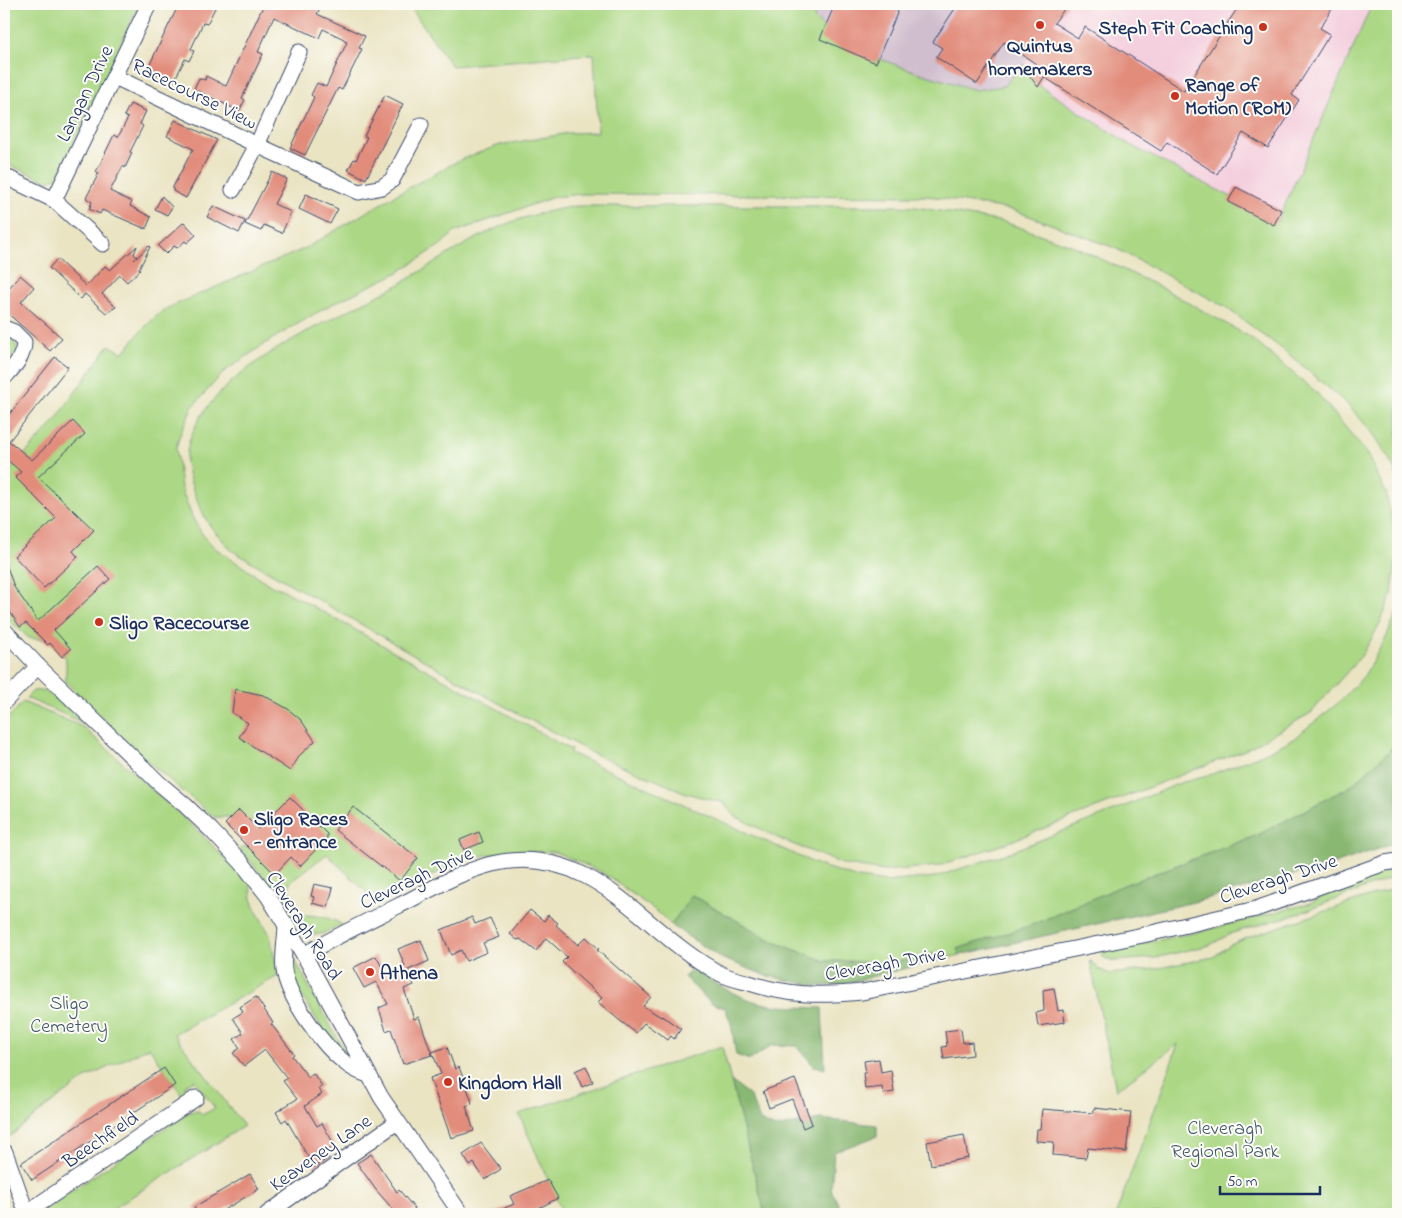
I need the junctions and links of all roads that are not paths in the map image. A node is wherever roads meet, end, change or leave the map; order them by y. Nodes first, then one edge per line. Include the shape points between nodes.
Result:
1 (149, 4) edge
2 (299, 52) dead end
3 (115, 77) junction
4 (421, 125) dead end
5 (258, 145) junction
6 (4, 176) edge
7 (233, 190) dead end
8 (54, 200) junction
9 (103, 244) dead end
10 (4, 328) edge
11 (4, 378) edge
12 (4, 630) edge
13 (38, 666) junction
14 (4, 702) edge
15 (1398, 861) edge
16 (286, 924) junction
17 (304, 955) junction
18 (368, 1075) junction
19 (196, 1098) dead end
20 (397, 1122) junction
21 (5, 1152) dead end
22 (27, 1214) edge
23 (267, 1214) edge
24 (461, 1214) edge

1 - 3 street, Langan Drive
2 - 5 street, Racecourse View
3 - 5 street, Racecourse View
3 - 8 street, Langan Drive
4 - 5 street, Racecourse View via 392,180 382,187 359,192
5 - 7 street, Racecourse View
6 - 8 street
8 - 9 street
10 - 11 street via 24,342 24,350
12 - 13 street, Cleveragh Road
13 - 14 street
13 - 16 street, Cleveragh Road via 211,830 268,896
15 - 17 street, Cleveragh Drive via 1256,909 862,992 794,994 722,974 691,956 592,878 561,865 528,861 502,862 455,877
16 - 17 street, Cleveragh Road
16 - 18 street via 283,968 290,991 324,1042 344,1062
17 - 18 street, Cleveragh Road
18 - 20 street, Cleveragh Road
19 - 22 street, Beechfield
20 - 23 street, Keaveney Lane
20 - 24 street, Cleveragh Road
21 - 22 street

